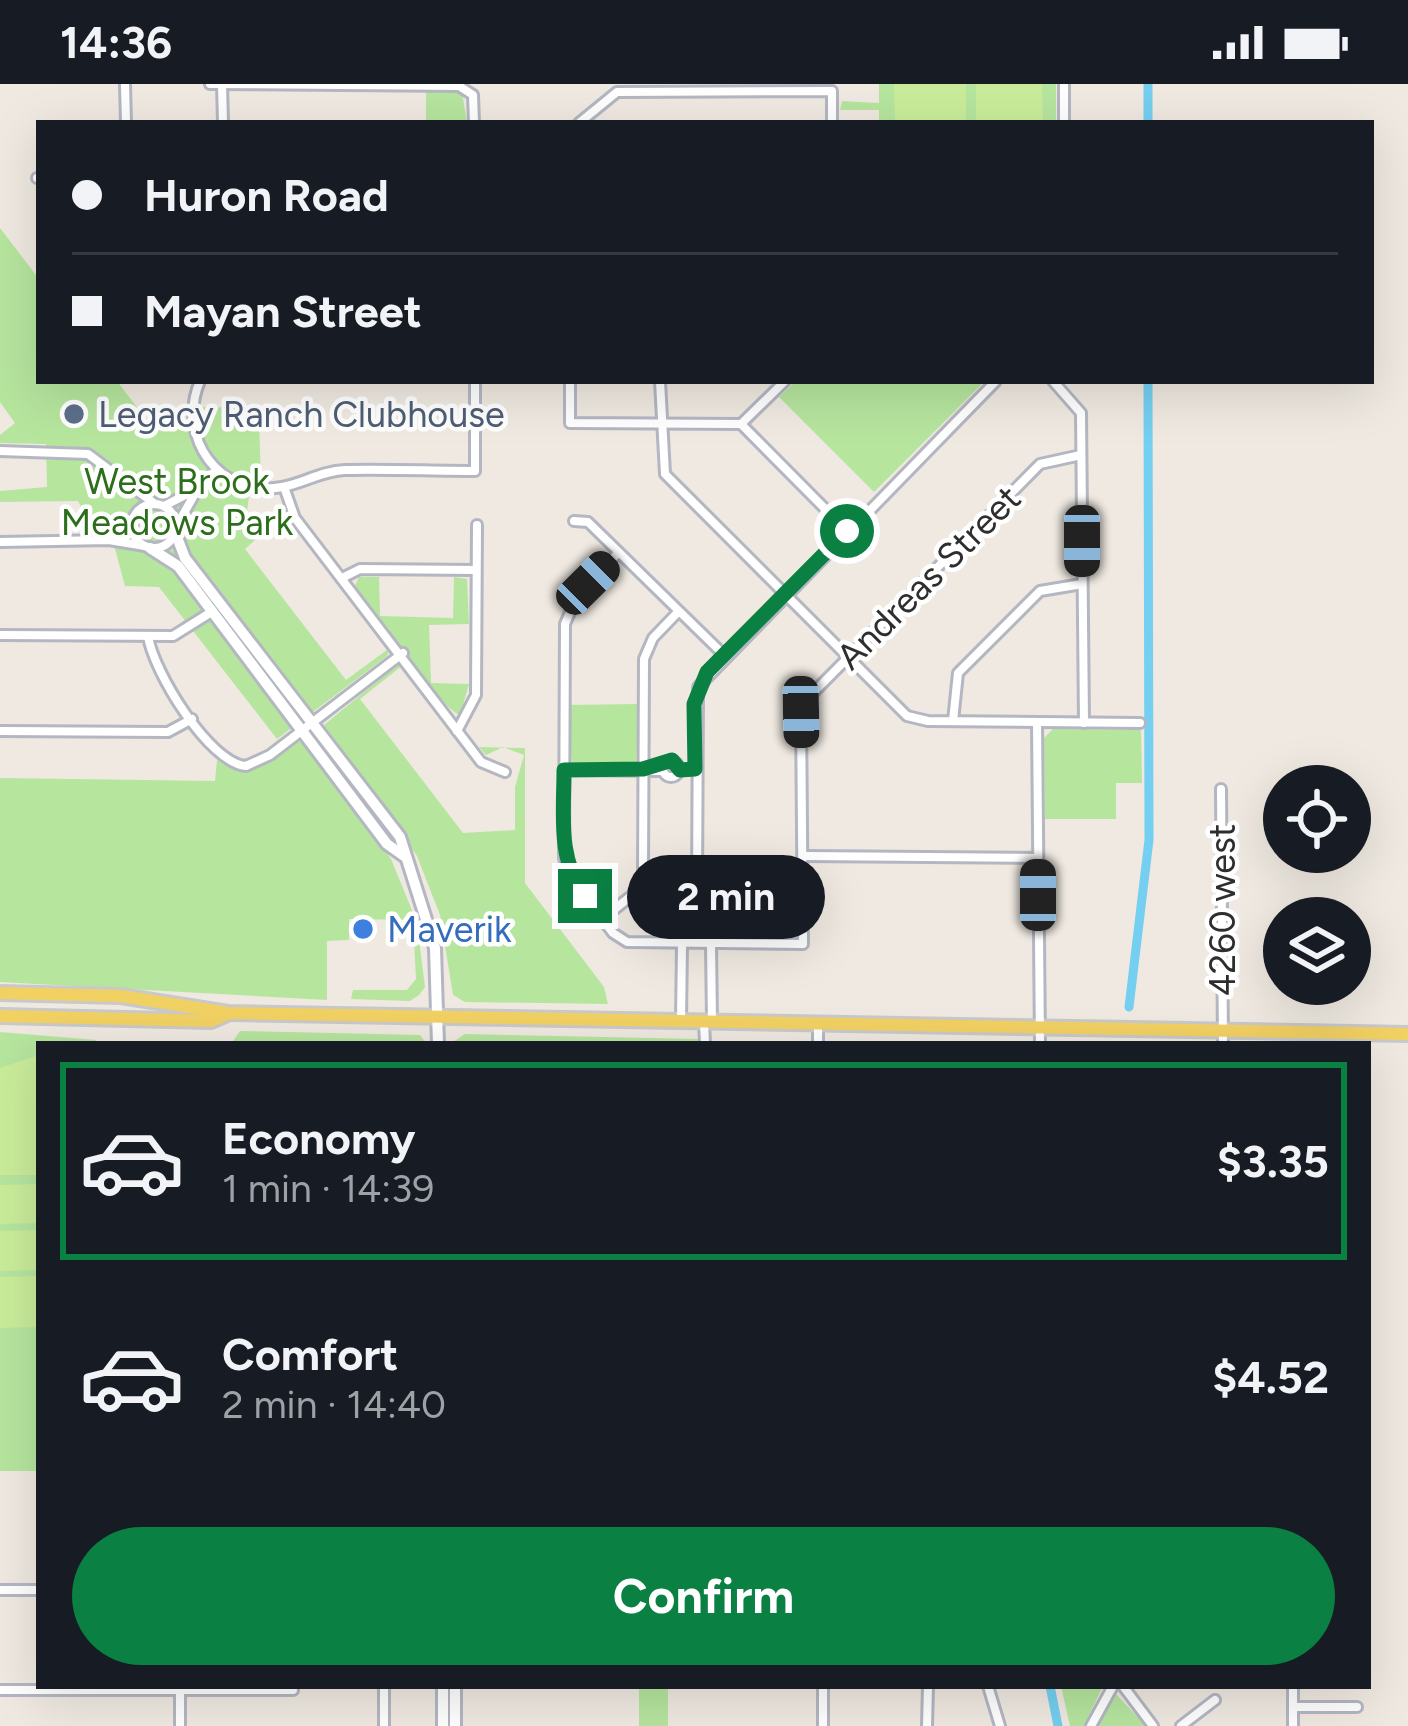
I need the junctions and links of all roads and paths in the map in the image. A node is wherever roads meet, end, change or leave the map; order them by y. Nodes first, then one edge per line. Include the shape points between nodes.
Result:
1 (125, 84) edge
2 (210, 84) edge
3 (222, 84) edge
4 (1064, 84) edge
5 (708, 88) edge
6 (126, 120) edge
7 (223, 120) edge
8 (474, 120) edge
9 (583, 120) edge
10 (832, 120) edge
11 (1064, 120) edge
12 (200, 384) edge
13 (475, 384) edge
14 (570, 384) edge
15 (660, 384) edge
16 (782, 384) edge
17 (993, 384) edge
18 (1056, 384) edge
19 (659, 423) junction
20 (741, 424) junction
21 (0, 451) edge
22 (1081, 455) junction
23 (217, 470) junction
24 (284, 487) junction
25 (128, 488) junction
26 (197, 490) junction
27 (159, 505) junction
28 (574, 521) dead end
29 (132, 522) junction
30 (477, 525) dead end
31 (176, 531) junction
32 (847, 531) junction
33 (109, 540) junction
34 (0, 542) edge
35 (147, 547) junction
36 (619, 553) junction
37 (476, 570) junction
38 (341, 578) junction
39 (1082, 584) junction
40 (784, 594) junction
41 (213, 611) junction
42 (678, 612) junction
43 (0, 635) edge
44 (148, 636) junction
45 (403, 653) junction
46 (724, 655) junction
47 (848, 657) junction
48 (192, 719) junction
49 (953, 721) junction
50 (1037, 722) junction
51 (1084, 723) junction
52 (1140, 723) dead end
53 (308, 727) junction
54 (457, 730) junction
55 (0, 731) edge
56 (643, 769) junction
57 (695, 769) junction
58 (564, 770) junction
59 (505, 772) dead end
60 (1222, 789) dead end
61 (804, 856) junction
62 (1038, 857) junction
63 (697, 896) junction
64 (602, 919) junction
65 (712, 944) junction
66 (682, 945) junction
67 (0, 994) edge
68 (228, 1013) junction
69 (0, 1016) edge
70 (438, 1018) junction
71 (681, 1022) junction
72 (708, 1022) junction
73 (818, 1026) junction
74 (1408, 1034) edge
75 (1040, 1036) edge
76 (1222, 1038) edge
77 (438, 1041) edge
78 (705, 1041) edge
79 (818, 1041) edge
80 (0, 1590) edge
81 (36, 1590) edge
82 (43, 1689) edge
83 (180, 1689) edge
84 (236, 1689) edge
85 (384, 1689) edge
86 (443, 1689) edge
87 (455, 1689) edge
88 (823, 1689) edge
89 (928, 1689) edge
90 (989, 1689) edge
91 (1111, 1689) edge
92 (1125, 1689) edge
93 (1293, 1689) edge
94 (0, 1690) edge
95 (293, 1690) dead end
96 (1215, 1700) dead end
97 (1293, 1707) junction
98 (1357, 1708) dead end
99 (180, 1726) edge
100 (384, 1726) edge
101 (443, 1726) edge
102 (455, 1726) edge
103 (823, 1726) edge
104 (927, 1726) edge
105 (1000, 1726) edge
106 (1091, 1726) edge
107 (1153, 1726) edge
108 (1181, 1726) edge
109 (1293, 1726) edge

1 - 6 street
2 - 3 street
3 - 7 street
3 - 8 street via 459,86 472,95
4 - 11 street
5 - 9 street via 617,92
5 - 10 street via 832,91
12 - 23 street via 194,433
13 - 24 street via 475,471 342,470
14 - 19 street via 570,423
15 - 19 street
16 - 20 street
17 - 32 street
18 - 22 street via 1081,413
19 - 20 street
19 - 40 street via 665,474
20 - 32 street
21 - 25 street via 88,454
22 - 39 street
22 - 47 street, Andreas Street via 1040,464
23 - 24 street via 249,487
23 - 26 street
24 - 38 street via 295,518
25 - 27 street
25 - 29 street
26 - 27 street
26 - 31 street
27 - 29 street
27 - 31 street via 173,515
28 - 36 street via 588,522
29 - 33 street
29 - 35 street
30 - 37 street
31 - 35 street via 168,543
31 - 53 street via 185,558
32 - 40 street
33 - 34 street
33 - 35 street
35 - 41 street via 178,566
36 - 42 street
36 - 58 street via 577,596 565,624
37 - 38 street via 360,569
37 - 54 street via 476,695
38 - 45 street
39 - 49 street via 1040,591 958,673
39 - 51 street
40 - 46 street
40 - 47 street
41 - 44 street via 185,632
41 - 53 street
42 - 46 street
42 - 56 street via 644,659
43 - 44 street
44 - 48 street via 153,663
45 - 53 street
45 - 54 street
46 - 57 street via 698,687
47 - 49 street via 907,716
47 - 61 street, Andreas Street via 801,712
48 - 53 street via 236,765 257,763
48 - 55 street via 168,732
49 - 50 street
50 - 51 street
50 - 62 street
51 - 52 street
53 - 70 street via 400,837 435,948
54 - 59 street via 486,767
56 - 57 street via 672,777
56 - 58 street
56 - 64 street via 641,883
57 - 63 street
58 - 64 street via 568,873
60 - 76 street, 4260 west
61 - 62 street
61 - 65 street, Andreas Street via 803,944
62 - 75 street
63 - 65 street
63 - 66 street
64 - 66 street via 627,942
65 - 66 street
65 - 72 street
66 - 71 street
67 - 68 main road via 121,996
68 - 69 main road via 211,1021
68 - 70 main road
70 - 71 main road
70 - 77 street
71 - 72 main road
72 - 73 main road
72 - 78 street
73 - 75 main road
73 - 79 street
74 - 76 main road
75 - 76 main road
80 - 81 street
82 - 94 street
83 - 99 street
84 - 95 street
85 - 100 street
86 - 101 street
87 - 102 street
88 - 103 street
89 - 104 street
90 - 105 street
91 - 106 street
92 - 107 street
93 - 97 street
96 - 108 street
97 - 98 street
97 - 109 street

